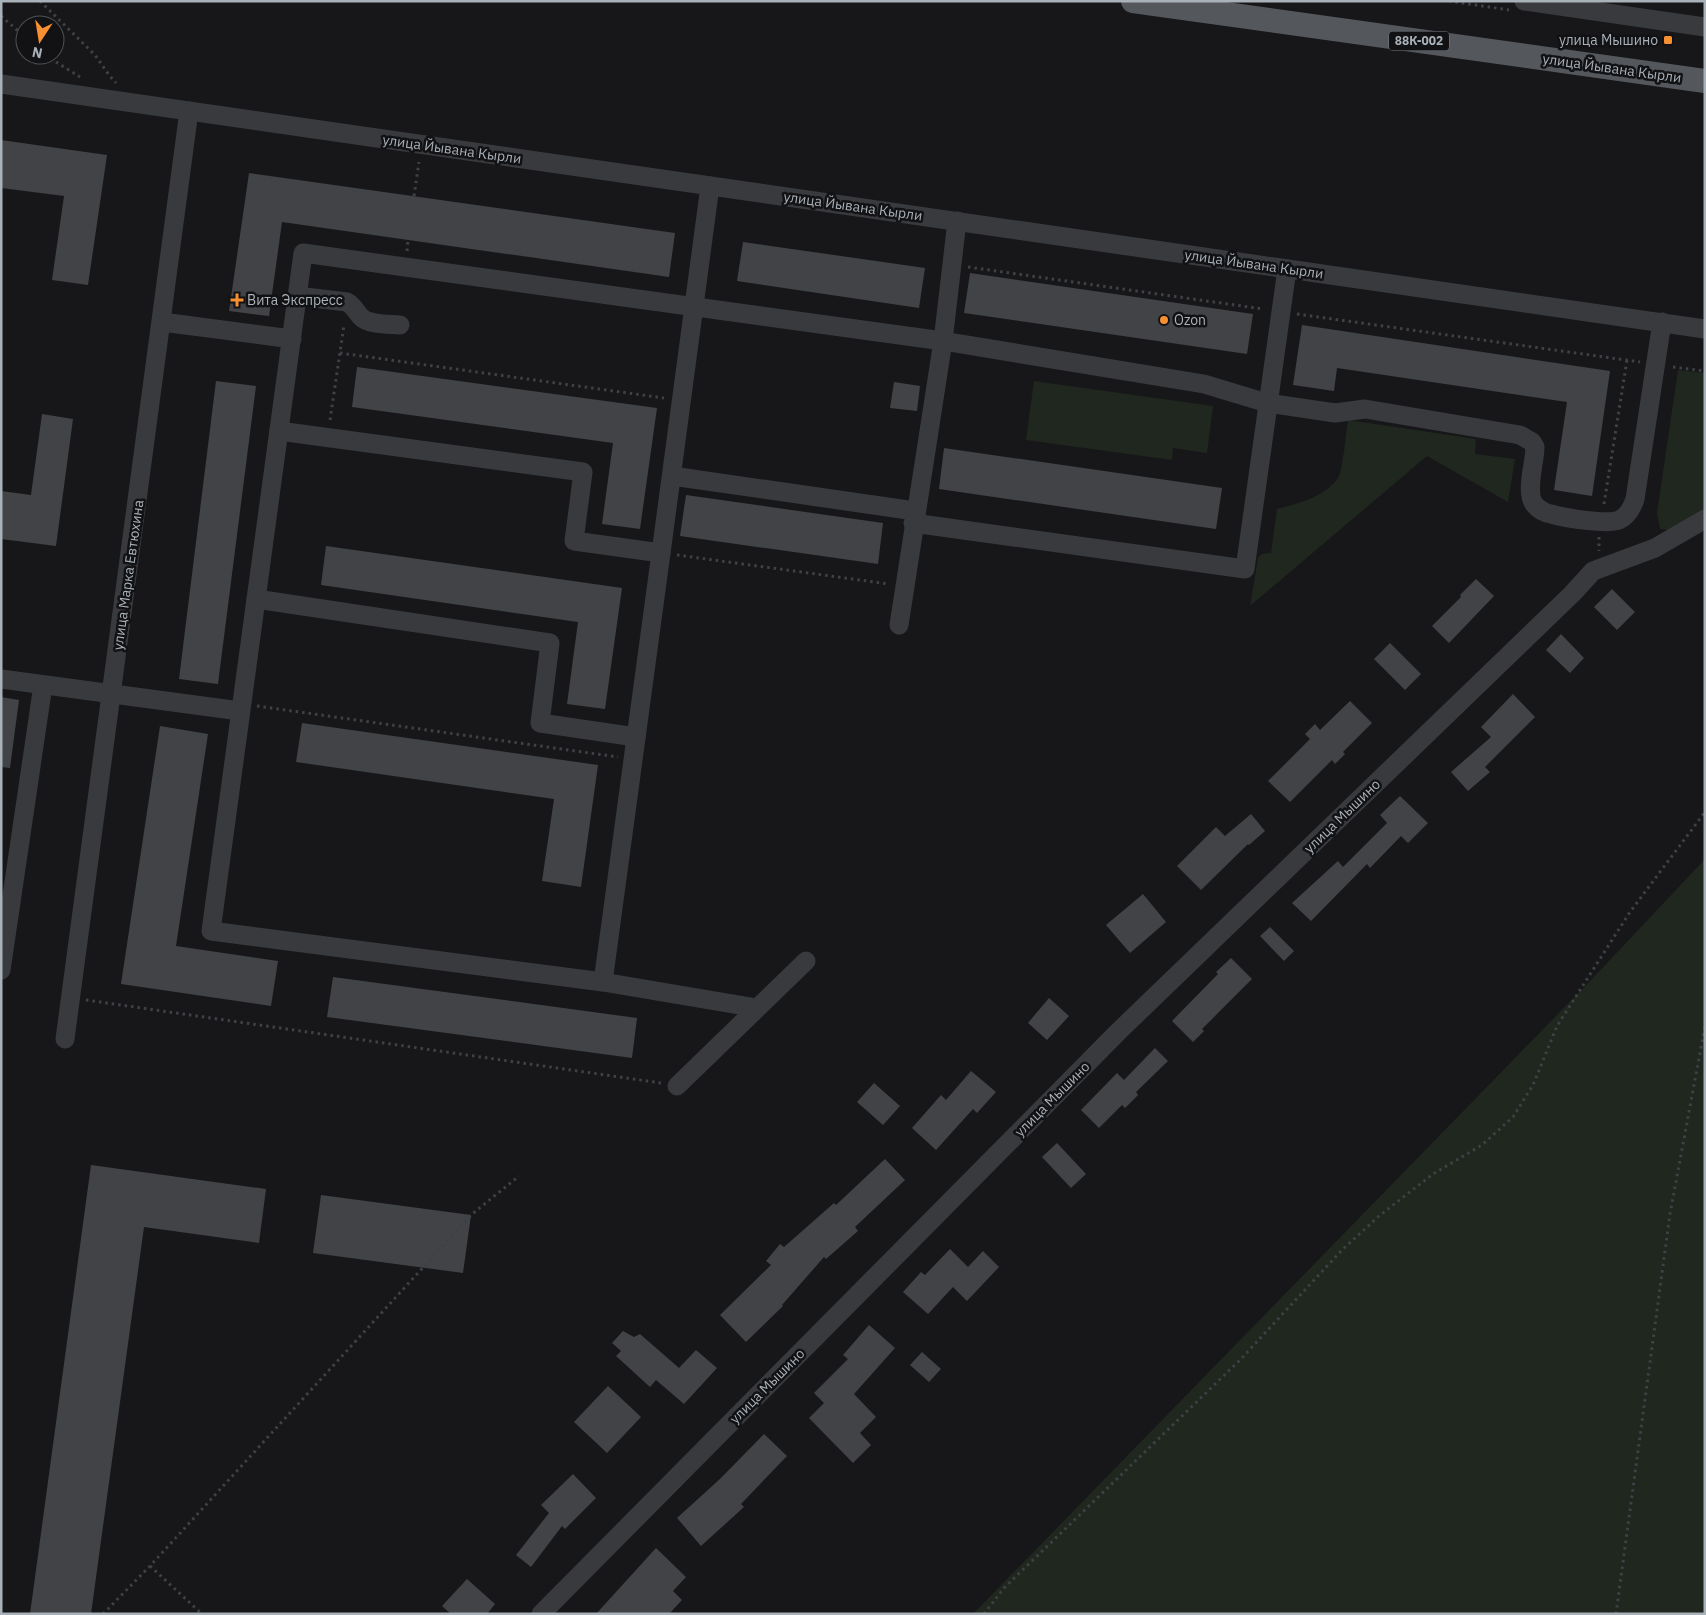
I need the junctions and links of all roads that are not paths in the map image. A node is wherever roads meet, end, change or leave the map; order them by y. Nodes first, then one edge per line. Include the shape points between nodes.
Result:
1 (1133, 1) edge
2 (1524, 1) edge
3 (1705, 27) edge
4 (1705, 81) edge
5 (1, 84) edge
6 (189, 111) junction
7 (710, 186) junction
8 (957, 221) junction
9 (1287, 269) junction
10 (297, 296) junction
11 (694, 306) junction
12 (162, 322) junction
13 (1662, 322) junction
14 (400, 325) dead end
15 (1705, 329) edge
16 (292, 339) junction
17 (943, 341) junction
18 (1267, 403) junction
19 (279, 432) junction
20 (672, 476) junction
21 (914, 517) junction
22 (1705, 519) edge
23 (661, 553) junction
24 (256, 599) junction
25 (899, 625) dead end
26 (1, 679) edge
27 (43, 685) junction
28 (112, 694) junction
29 (241, 707) junction
30 (636, 737) junction
31 (806, 961) dead end
32 (1, 970) edge
33 (603, 982) junction
34 (751, 1007) dead end
35 (65, 1038) dead end
36 (677, 1086) road end
37 (542, 1614) edge

1 - 4 main road, улица Йывана Кырли / 88К-002
2 - 3 street
5 - 6 street, улица Йывана Кырли
6 - 7 street, улица Йывана Кырли
6 - 12 street, улица Марка Евтюхина
7 - 8 street, улица Йывана Кырли
7 - 11 street
8 - 9 street, улица Йывана Кырли
8 - 17 street
9 - 13 street, улица Йывана Кырли
9 - 18 street
10 - 11 street via 303,253
10 - 14 street via 347,302 368,321
10 - 16 street
11 - 17 street
11 - 20 street
12 - 16 street
12 - 28 street, улица Марка Евтюхина
13 - 15 street, улица Йывана Кырли
13 - 18 street via 1633,506 1618,520 1601,522 1541,510 1534,503 1530,489 1534,447 1520,435 1365,409 1335,413
16 - 19 street
17 - 18 street via 1204,384
17 - 21 street
18 - 21 street via 1245,569
19 - 23 street via 583,472 574,541
19 - 24 street
20 - 21 street
20 - 23 street
21 - 25 street
22 - 37 street, улица Мышино via 1656,548 1592,571 1572,594 1119,1031
23 - 30 street
24 - 29 street
24 - 30 street via 550,643 540,723
26 - 27 street
27 - 28 street
27 - 32 street
28 - 29 street
28 - 35 street, улица Марка Евтюхина
29 - 33 street via 211,931
30 - 33 street
31 - 36 street
33 - 34 street

